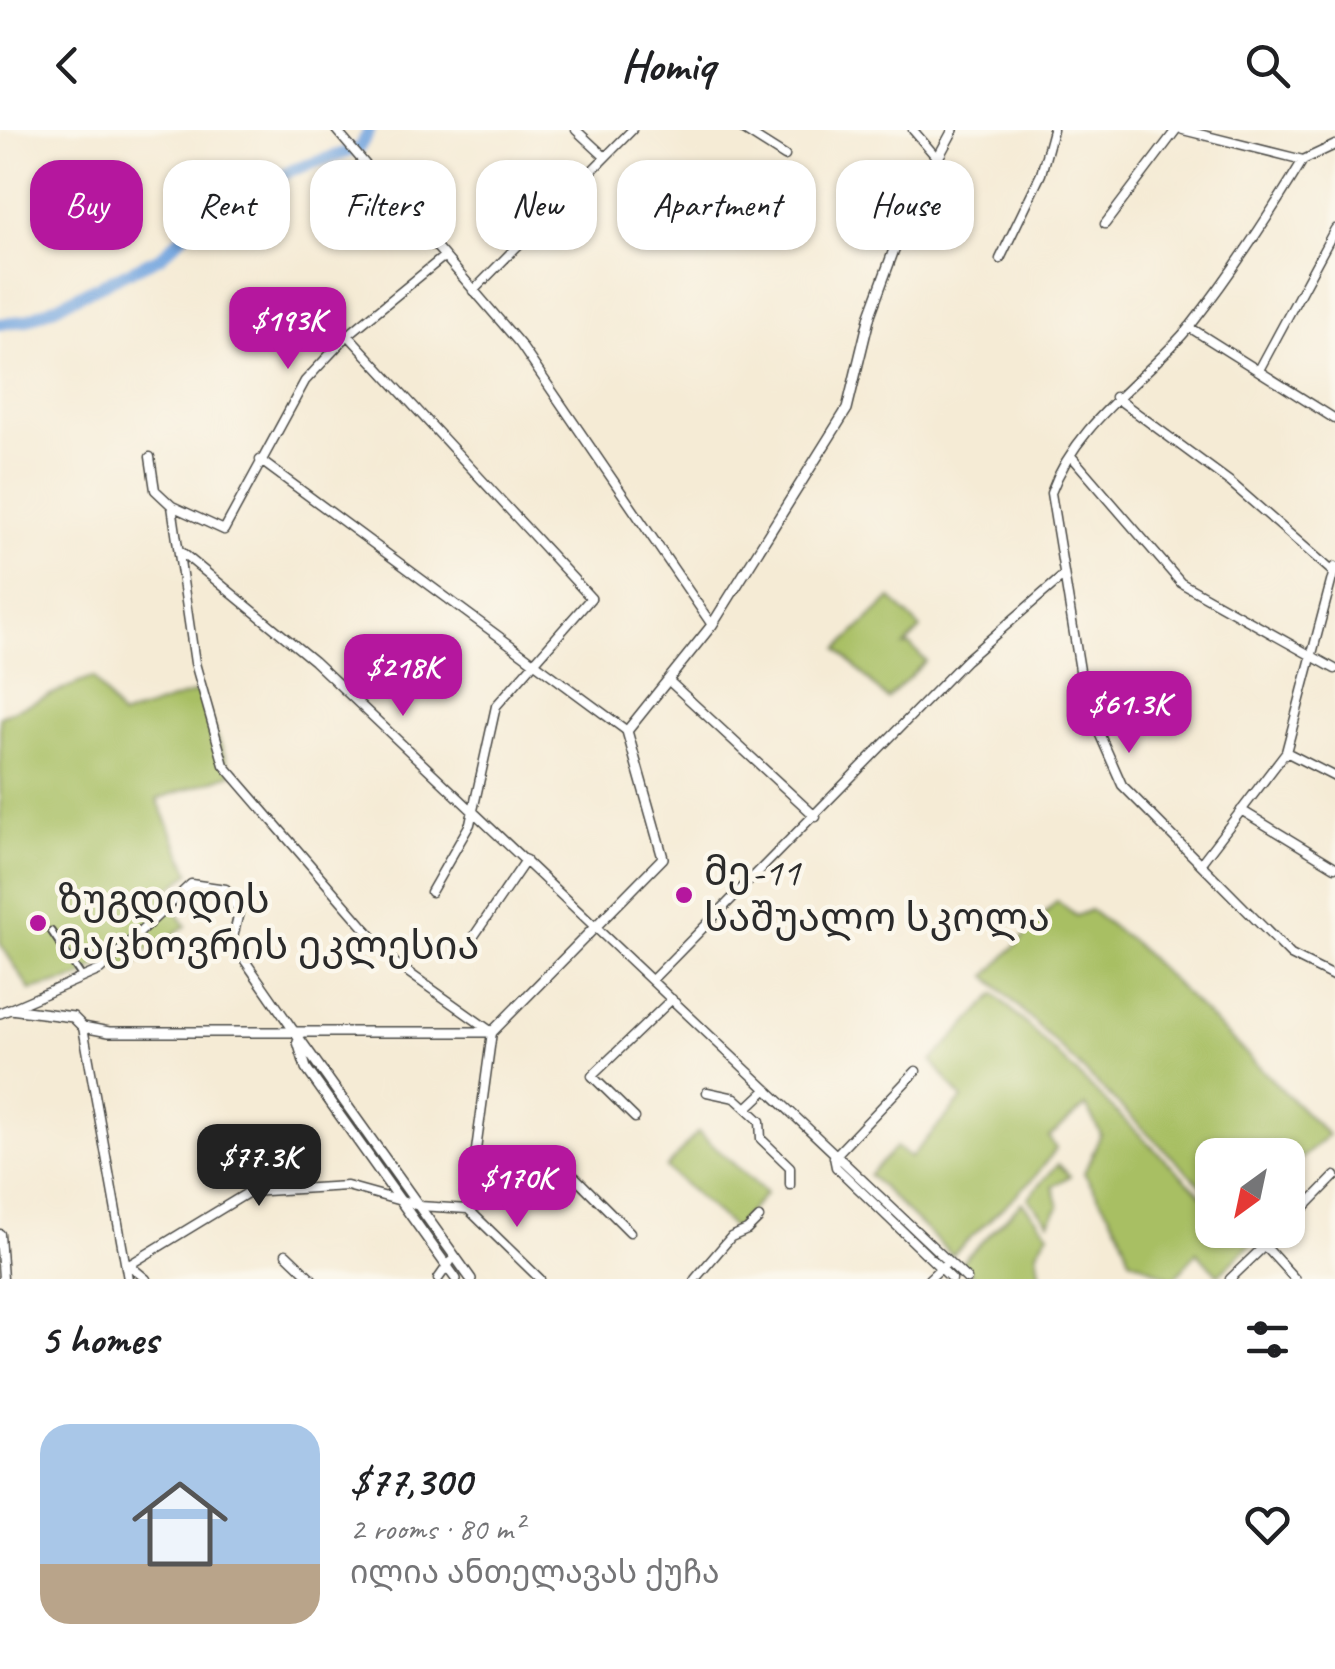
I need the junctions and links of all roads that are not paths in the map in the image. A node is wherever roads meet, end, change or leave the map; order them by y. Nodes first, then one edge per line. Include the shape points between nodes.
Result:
1 (336, 130) edge
2 (576, 130) edge
3 (632, 130) edge
4 (744, 130) edge
5 (913, 130) edge
6 (952, 130) edge
7 (1053, 130) edge
8 (1179, 130) edge
9 (1335, 145) edge
10 (786, 156) dead end
11 (605, 157) junction
12 (937, 158) junction
13 (1303, 160) junction
14 (1105, 224) dead end
15 (1335, 229) edge
16 (442, 258) junction
17 (1000, 260) dead end
18 (473, 291) junction
19 (1189, 327) junction
20 (348, 335) junction
21 (1259, 370) junction
22 (1115, 396) junction
23 (1335, 419) edge
24 (150, 457) dead end
25 (1072, 457) junction
26 (260, 460) junction
27 (172, 506) junction
28 (179, 550) junction
29 (1334, 570) edge
30 (1063, 576) junction
31 (712, 625) junction
32 (1311, 656) junction
33 (534, 661) junction
34 (1335, 669) edge
35 (668, 680) junction
36 (627, 731) junction
37 (1286, 752) junction
38 (1335, 777) edge
39 (1241, 810) junction
40 (474, 812) junction
41 (816, 817) junction
42 (526, 860) junction
43 (1201, 863) junction
44 (1335, 867) edge
45 (431, 892) dead end
46 (595, 925) junction
47 (51, 931) dead end
48 (474, 936) dead end
49 (1335, 977) edge
50 (84, 979) junction
51 (652, 980) junction
52 (672, 999) junction
53 (5, 1011) edge
54 (83, 1028) junction
55 (492, 1032) junction
56 (296, 1034) junction
57 (916, 1071) dead end
58 (766, 1090) junction
59 (707, 1092) dead end
60 (747, 1108) junction
61 (635, 1118) dead end
62 (834, 1156) junction
63 (1335, 1176) edge
64 (790, 1185) dead end
65 (402, 1201) junction
66 (419, 1206) junction
67 (1305, 1207) edge
68 (468, 1209) junction
69 (759, 1218) dead end
70 (630, 1232) dead end
71 (0, 1234) edge
72 (1264, 1248) edge
73 (1268, 1248) edge
74 (286, 1254) dead end
75 (454, 1256) junction
76 (944, 1265) junction
77 (129, 1266) junction
78 (447, 1266) junction
79 (3, 1279) edge
80 (128, 1279) edge
81 (146, 1279) edge
82 (312, 1279) edge
83 (438, 1279) edge
84 (456, 1279) edge
85 (472, 1279) edge
86 (540, 1279) edge
87 (696, 1279) edge
88 (929, 1279) edge
89 (952, 1279) edge
90 (966, 1279) edge
91 (1230, 1279) edge
92 (1294, 1279) edge

1 - 16 street
2 - 11 street
3 - 11 street
4 - 10 street
5 - 12 street
6 - 12 street
7 - 17 street via 1041,174
8 - 13 street
8 - 14 street
9 - 13 street
11 - 18 street
12 - 31 street via 906,217 870,315 847,408
13 - 19 street
15 - 21 street
16 - 18 street
16 - 20 street
18 - 31 street via 520,344
19 - 21 street
19 - 22 street
20 - 26 street via 305,381
20 - 33 street via 591,598
21 - 23 street
22 - 25 street
22 - 29 street
24 - 27 street via 155,490
25 - 30 street via 1050,493
25 - 32 street via 1181,583
26 - 27 street via 224,530
26 - 33 street
27 - 28 street
28 - 40 street via 314,661
28 - 55 street via 196,663 224,765 395,963
29 - 32 street
30 - 41 street via 966,660
30 - 43 street via 1085,701 1122,786
31 - 35 street
32 - 34 street
32 - 37 street
33 - 36 street
33 - 40 street via 496,706
35 - 36 street
35 - 41 street
36 - 46 street via 663,858
37 - 38 street
37 - 39 street
39 - 43 street
39 - 44 street
40 - 42 street
40 - 45 street
41 - 51 street
42 - 46 street
42 - 48 street
43 - 49 street via 1291,956
46 - 51 street
46 - 55 street
47 - 50 street
50 - 53 street
50 - 56 street via 191,884 226,888 239,912 232,942
51 - 52 street
52 - 58 street
52 - 61 street via 592,1076
53 - 54 street via 72,1018
54 - 56 street
54 - 77 street
55 - 56 street
55 - 68 street
56 - 65 street via 306,1068
56 - 66 street
57 - 62 street
58 - 60 street
58 - 62 street
59 - 60 street
60 - 64 street via 760,1120 761,1139 790,1167
62 - 76 street via 836,1167
63 - 67 street
65 - 66 street
65 - 77 street via 347,1186 249,1192
65 - 78 street
66 - 68 street
66 - 75 street
68 - 70 street via 575,1177
68 - 86 street
69 - 87 street via 731,1237
71 - 79 street
72 - 91 street
73 - 92 street
74 - 82 street
75 - 78 street
75 - 85 street
76 - 88 street
76 - 89 street
76 - 90 street
77 - 80 street
77 - 81 street
78 - 83 street
78 - 84 street

